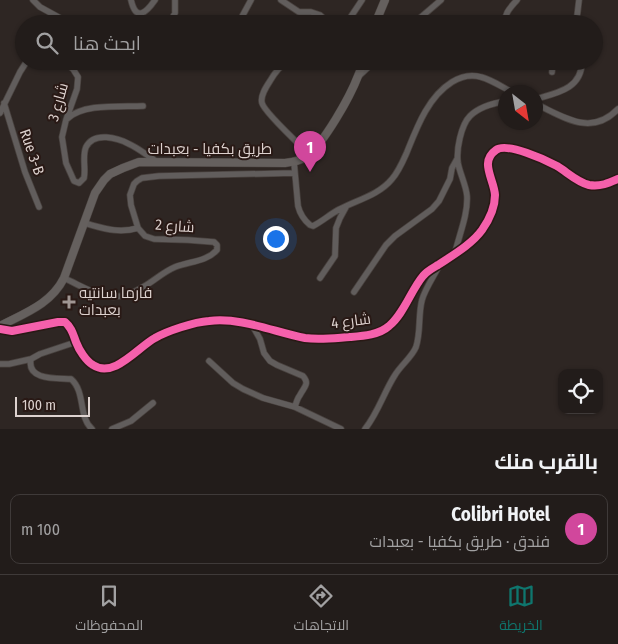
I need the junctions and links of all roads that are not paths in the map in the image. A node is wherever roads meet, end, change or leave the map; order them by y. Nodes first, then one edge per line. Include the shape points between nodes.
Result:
1 (33, 0) edge
2 (131, 0) edge
3 (155, 0) edge
4 (175, 0) edge
5 (251, 0) edge
6 (281, 0) edge
7 (362, 0) edge
8 (386, 0) edge
9 (441, 0) edge
10 (518, 0) edge
11 (579, 0) edge
12 (55, 15) edge
13 (175, 15) edge
14 (243, 15) edge
15 (320, 15) edge
16 (352, 15) edge
17 (379, 15) edge
18 (423, 15) edge
19 (506, 15) edge
20 (578, 15) edge
21 (21, 70) edge
22 (74, 70) edge
23 (278, 70) edge
24 (361, 70) edge
25 (365, 70) edge
26 (581, 70) edge
27 (359, 76) junction
28 (499, 85) edge
29 (543, 98) edge
30 (498, 102) edge
31 (4, 103) junction
32 (142, 106) dead end
33 (543, 107) edge
34 (618, 109) edge
35 (0, 113) edge
36 (66, 120) junction
37 (309, 154) junction
38 (458, 157) junction
39 (156, 162) junction
40 (294, 162) junction
41 (294, 173) junction
42 (618, 179) edge
43 (346, 206) junction
44 (39, 208) dead end
45 (84, 223) junction
46 (138, 228) junction
47 (455, 253) junction
48 (440, 264) junction
49 (64, 278) junction
50 (320, 278) dead end
51 (354, 292) dead end
52 (252, 325) junction
53 (0, 327) edge
54 (76, 342) junction
55 (31, 359) junction
56 (209, 361) dead end
57 (0, 364) edge
58 (153, 403) dead end
59 (295, 407) junction
60 (92, 429) edge
61 (112, 429) edge
62 (341, 429) edge
63 (365, 429) edge

1 - 12 street
2 - 3 street via 134,10 144,13
4 - 13 street
5 - 14 street
6 - 15 street via 300,12
7 - 16 street
8 - 17 main road
9 - 18 street
10 - 19 street
11 - 20 street
21 - 31 street
22 - 36 street, شارع 3 via 78,77 77,89
23 - 37 street via 267,86 262,104
24 - 27 main road, طريق بكفيا - بعبدات
25 - 27 street
26 - 29 street via 571,86
27 - 37 main road, طريق بكفيا - بعبدات via 328,131
28 - 43 street via 481,76 465,77 447,85 427,108 392,179 377,192
30 - 38 street via 470,116 462,131
31 - 35 street
31 - 44 street, Rue 3-B
32 - 36 street via 89,108 72,114
33 - 34 street via 582,124 599,122
36 - 39 street, شارع 3 via 62,146 66,164 76,182 84,178 85,151 95,138 107,137 130,144
37 - 40 main road, طريق بكفيا - بعبدات
38 - 47 street via 467,204
38 - 51 street via 439,201 394,236
39 - 40 main road, طريق بكفيا - بعبدات
39 - 45 main road, طريق بكفيا - بعبدات via 131,164 110,174 95,192
40 - 41 street
41 - 43 street via 298,206 310,225
41 - 46 street, شارع 2 via 142,178 134,184 130,195
42 - 47 street, شارع 4 via 604,185 590,185 538,158 510,148 496,149 488,163 495,194 491,214 476,237
43 - 50 street via 336,228 335,256
45 - 46 street via 120,231
45 - 49 main road, طريق بكفيا - بعبدات
46 - 49 street, شارع 2 via 152,239 214,242 217,250 208,258 182,264 122,297 104,296
47 - 48 street, شارع 4
48 - 52 street, شارع 4 via 424,275 390,326 376,333 331,339 307,338
48 - 63 street via 422,299 415,348 387,388
49 - 53 main road, طريق بكفيا - بعبدات via 49,299
52 - 54 street, شارع 4 via 215,320 172,330 154,338 122,362 105,369 97,368 88,361
52 - 59 street via 270,360 306,379
53 - 54 street, شارع 4 via 12,331 62,322 68,324
54 - 55 street
55 - 57 street
55 - 60 street via 32,369 38,375 71,379 77,384
56 - 59 street via 243,389
58 - 61 street via 131,421
59 - 62 street

